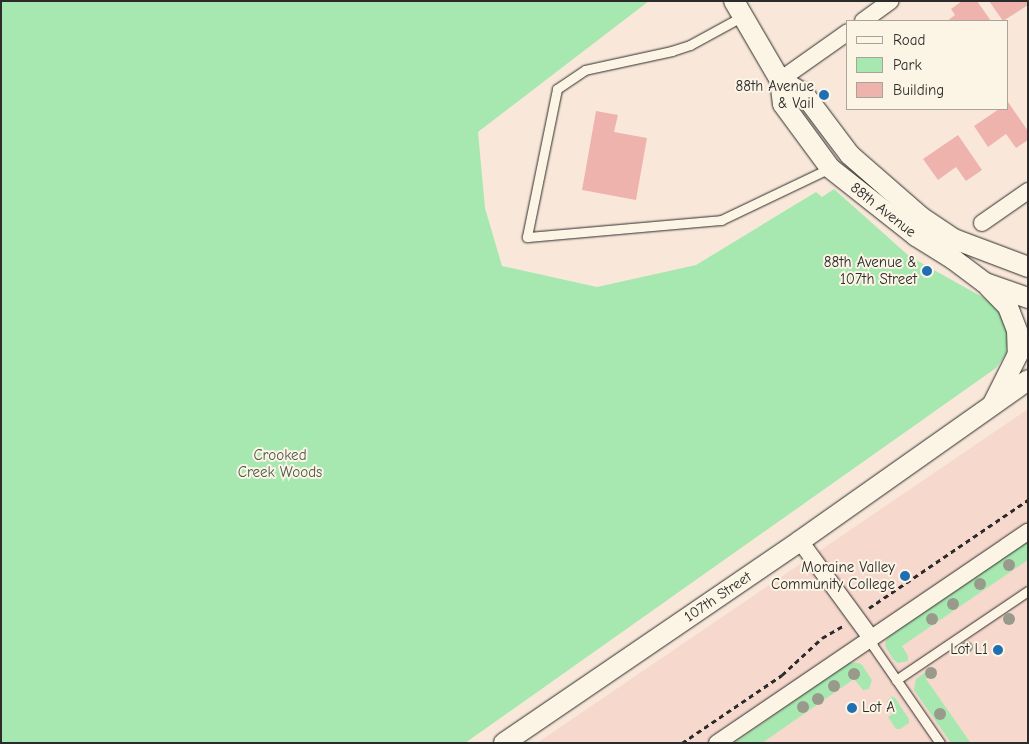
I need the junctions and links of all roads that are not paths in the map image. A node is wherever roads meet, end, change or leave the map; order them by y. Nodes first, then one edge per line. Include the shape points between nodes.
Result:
1 (891, 1) edge
2 (738, 8) edge
3 (863, 20) edge
4 (846, 33) edge
5 (780, 80) junction
6 (830, 168) junction
7 (1028, 191) edge
8 (982, 222) dead end
9 (1028, 267) edge
10 (985, 283) junction
11 (1028, 298) edge
12 (1028, 380) edge
13 (991, 407) junction
14 (1028, 532) edge
15 (800, 541) junction
16 (1028, 591) edge
17 (871, 638) junction
18 (896, 680) junction
19 (504, 743) edge
20 (717, 743) edge
21 (940, 743) edge

1 - 3 street
2 - 5 street, 88th Avenue
2 - 6 lane via 690,45 584,70 558,89 527,237 721,220
4 - 5 street
5 - 6 street, 88th Avenue via 783,104
5 - 9 street, 88th Avenue via 804,94 850,155 921,217 954,239
6 - 10 street, 88th Avenue via 916,236
7 - 8 street
10 - 11 street, 88th Avenue
10 - 13 street via 1008,307 1017,336 1018,354
12 - 13 street, 107th Street
13 - 15 street, 107th Street
14 - 17 street
15 - 17 street
15 - 19 street, 107th Street
16 - 18 lane
17 - 18 lane
17 - 20 street
18 - 21 lane

